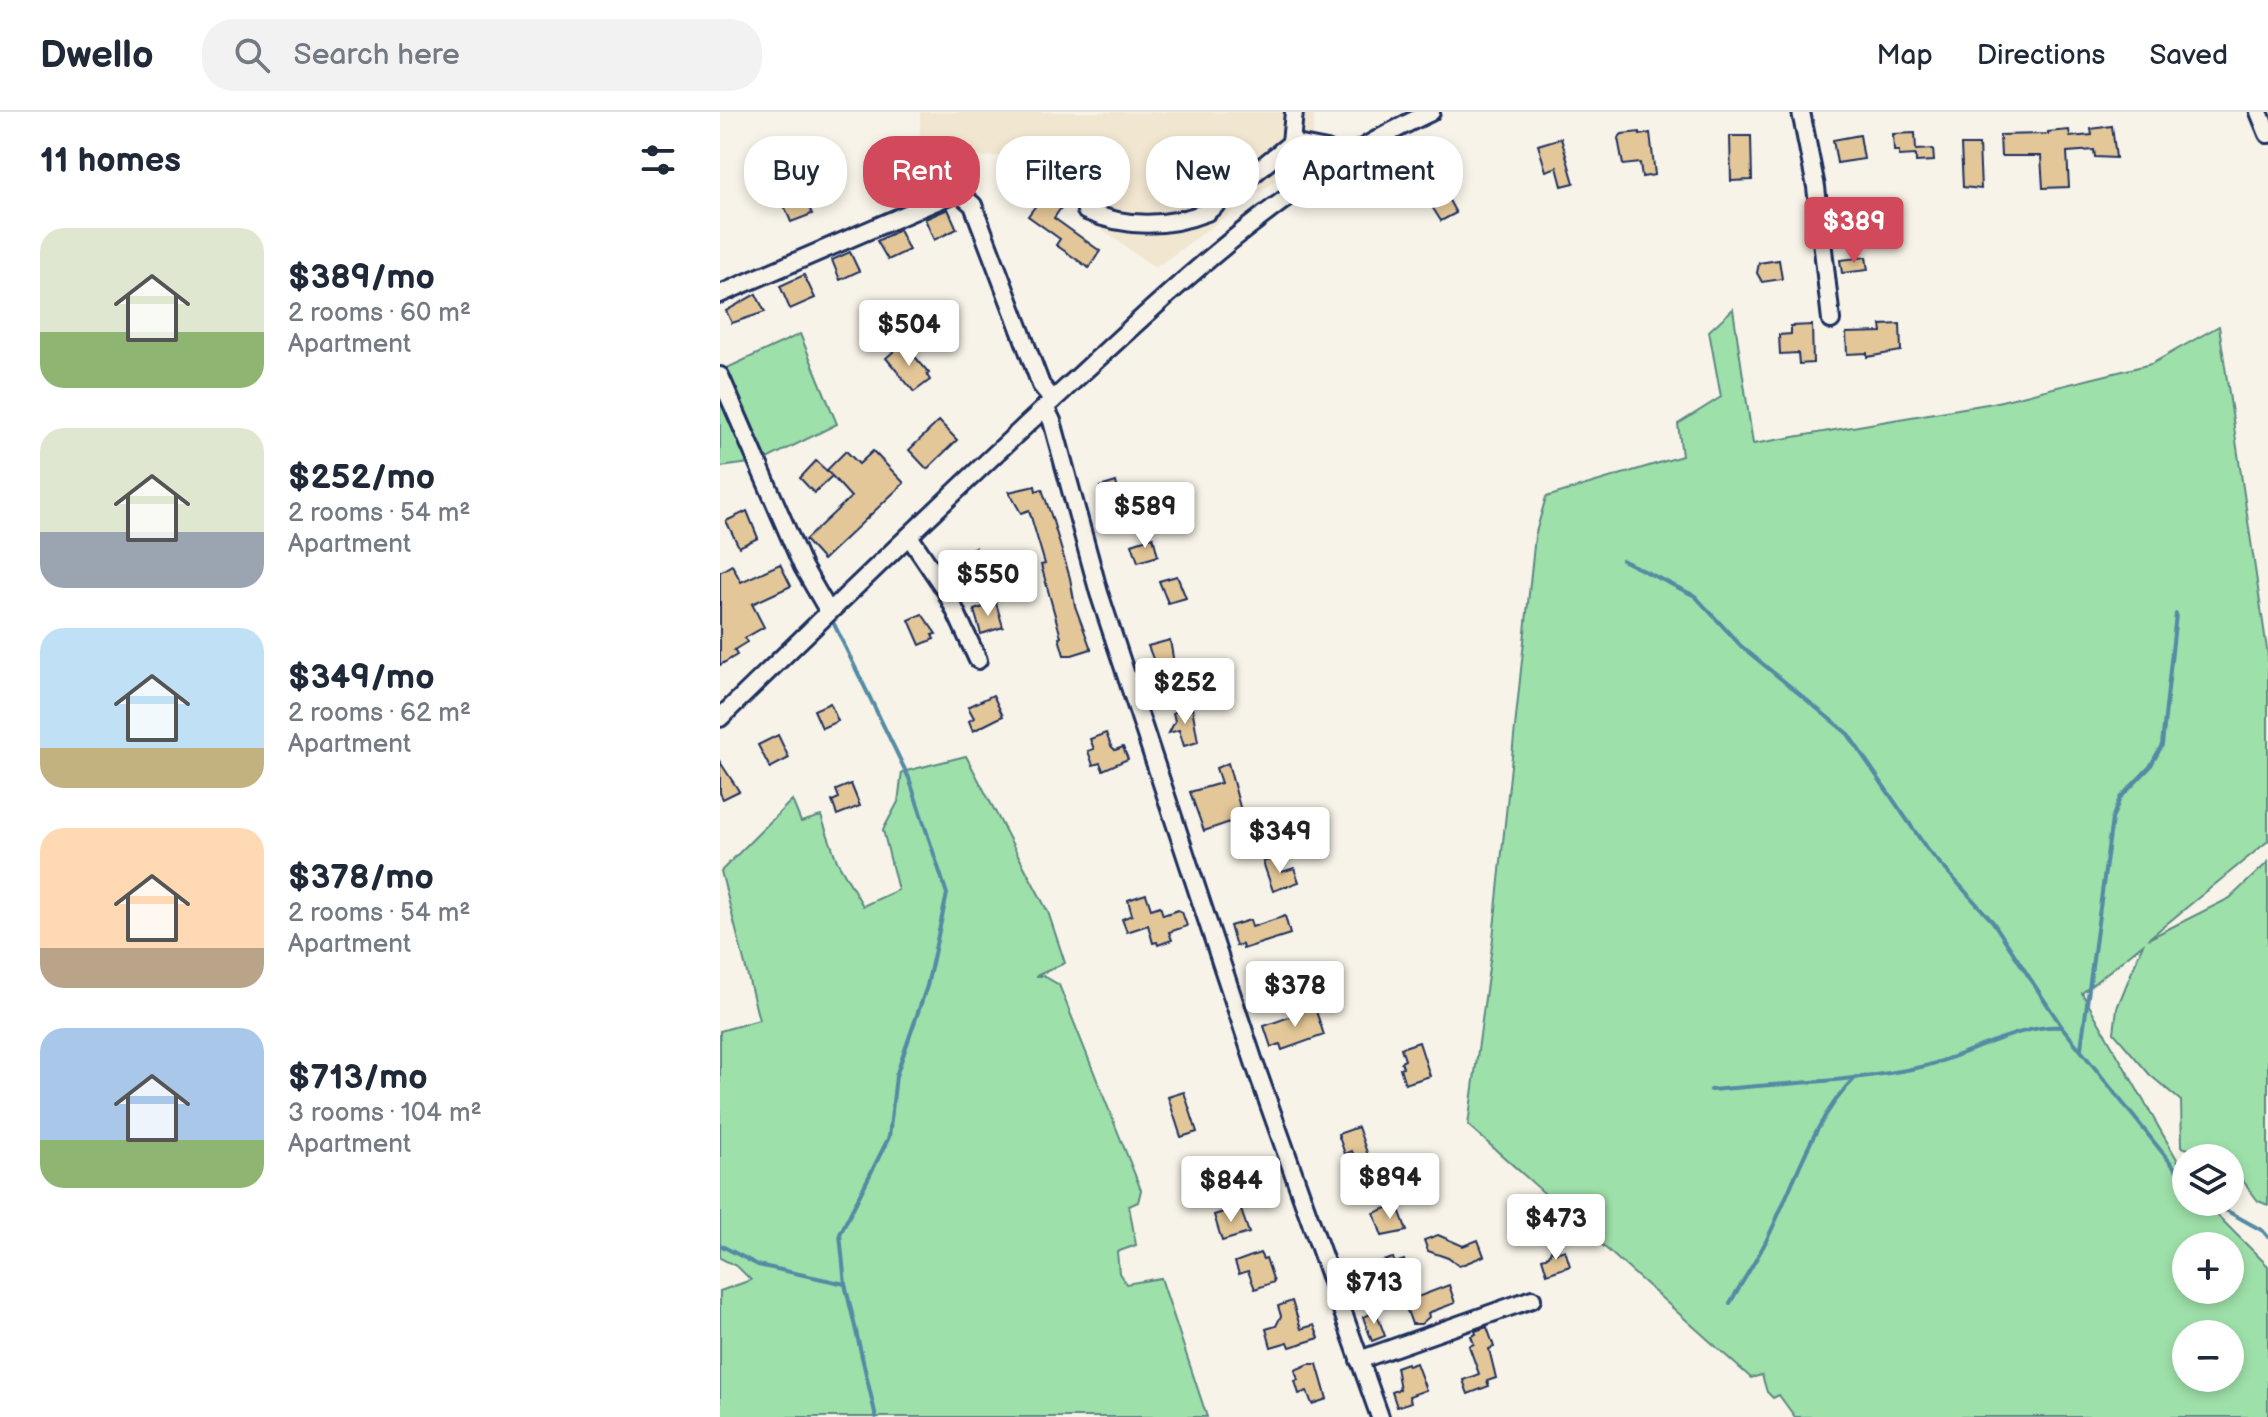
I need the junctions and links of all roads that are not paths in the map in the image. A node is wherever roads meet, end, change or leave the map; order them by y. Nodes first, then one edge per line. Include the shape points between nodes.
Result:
1 (1294, 112) edge
2 (1431, 112) edge
3 (1801, 112) edge
4 (2259, 112) edge
5 (2268, 134) edge
6 (1292, 136) edge
7 (1387, 136) edge
8 (1275, 157) edge
9 (1275, 207) edge
10 (1086, 211) dead end
11 (720, 294) edge
12 (1831, 320) dead end
13 (720, 376) edge
14 (1049, 404) junction
15 (909, 536) junction
16 (829, 612) junction
17 (978, 660) dead end
18 (720, 718) edge
19 (1532, 1299) dead end
20 (1359, 1360) junction
21 (1380, 1417) edge

1 - 6 street
2 - 7 street
3 - 12 street via 1816,187
4 - 5 street
8 - 10 street via 1218,205 1190,218 1127,225
9 - 14 street via 1223,247
11 - 14 street via 958,192 973,205
13 - 16 street via 803,567
14 - 15 street
14 - 20 street via 1099,593
15 - 16 street
15 - 17 street via 946,591
16 - 18 street
19 - 20 street
20 - 21 street

